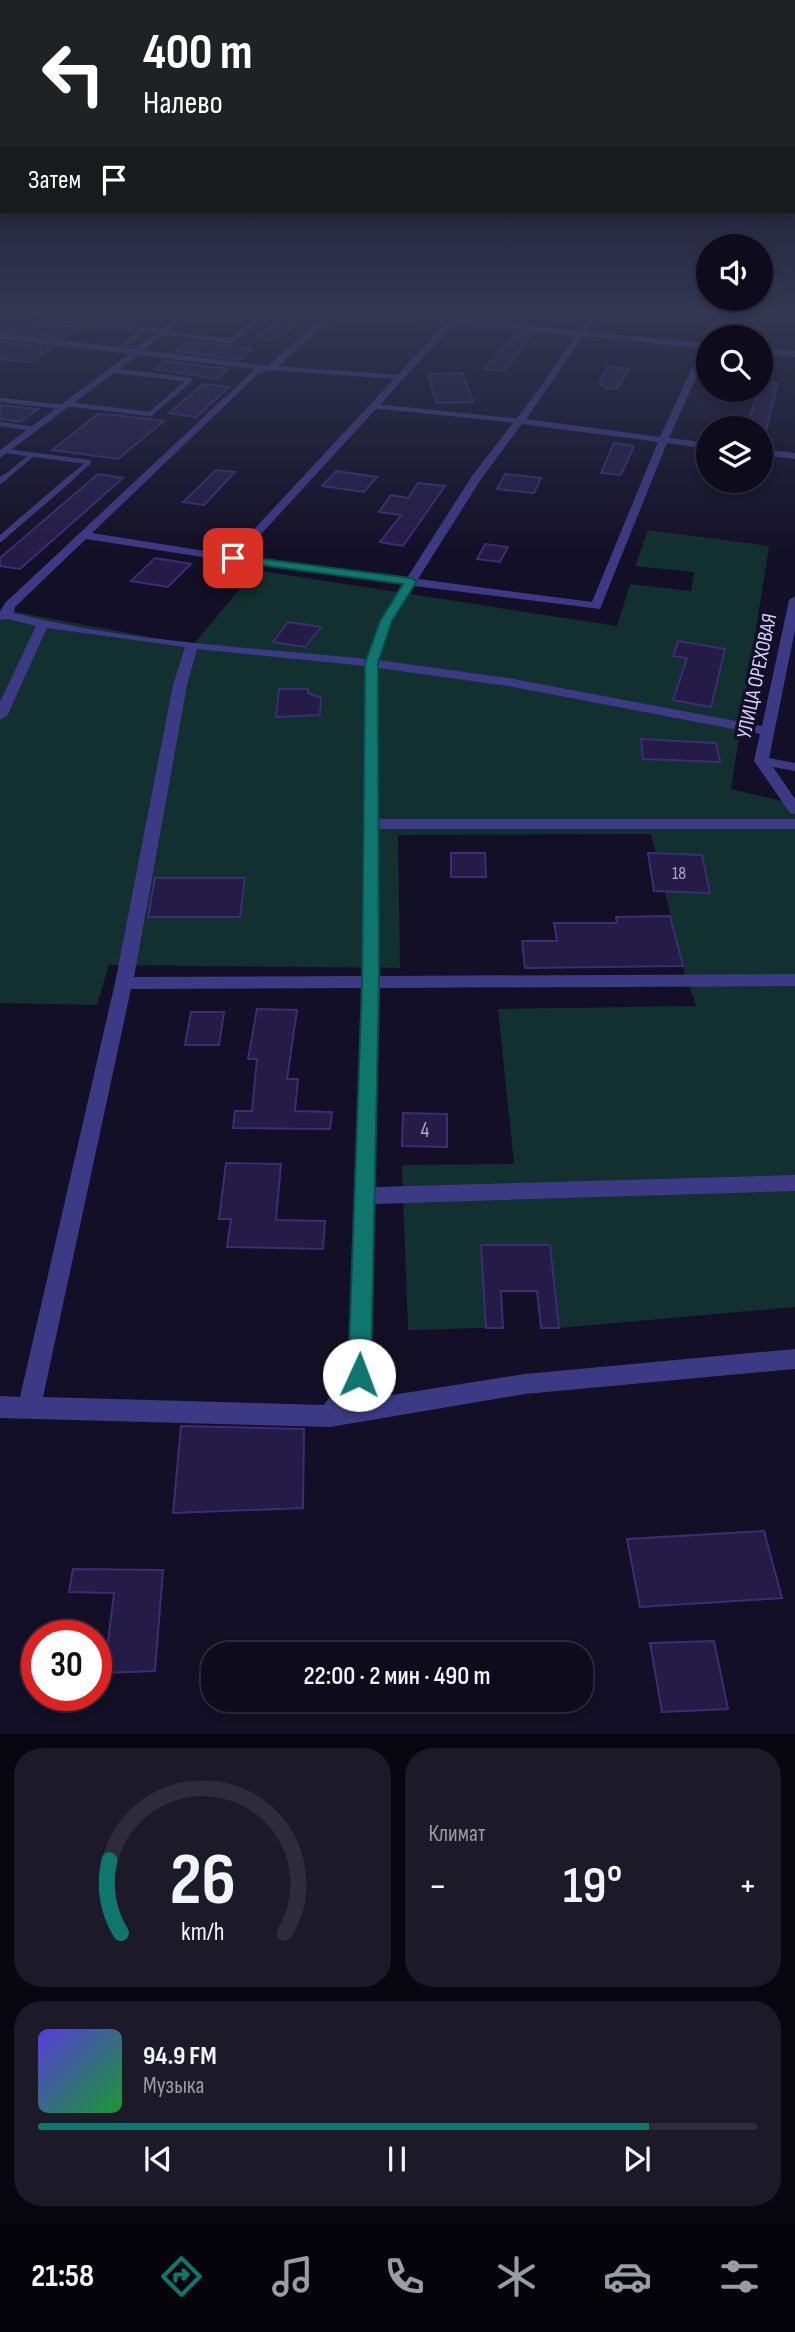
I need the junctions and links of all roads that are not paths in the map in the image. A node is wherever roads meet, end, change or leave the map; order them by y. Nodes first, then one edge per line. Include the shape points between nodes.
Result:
1 (78, 395) edge
2 (172, 395) edge
3 (231, 395) edge
4 (383, 395) edge
5 (538, 395) edge
6 (684, 395) edge
7 (0, 400) edge
8 (65, 405) junction
9 (373, 406) junction
10 (519, 421) junction
11 (0, 424) edge
12 (34, 429) junction
13 (663, 441) junction
14 (696, 445) edge
15 (3, 453) edge
16 (773, 453) edge
17 (32, 455) junction
18 (795, 456) edge
19 (0, 481) edge
20 (83, 535) junction
21 (0, 539) edge
22 (233, 558) junction
23 (411, 581) junction
24 (795, 600) edge
25 (4, 616) edge
26 (43, 624) junction
27 (192, 645) junction
28 (789, 660) edge
29 (371, 663) junction
30 (0, 716) edge
31 (767, 731) junction
32 (761, 761) junction
33 (795, 767) edge
34 (795, 810) edge
35 (371, 824) junction
36 (795, 824) edge
37 (795, 980) edge
38 (124, 983) junction
39 (371, 983) junction
40 (795, 1183) edge
41 (365, 1196) junction
42 (795, 1359) edge
43 (0, 1407) edge
44 (29, 1407) junction
45 (330, 1416) junction

1 - 8 street
2 - 8 lane via 150,414
3 - 20 street
4 - 9 street
5 - 10 street
6 - 13 street
7 - 8 lane
8 - 12 street
9 - 10 lane
9 - 22 street
10 - 13 street
10 - 23 street via 476,478
11 - 12 lane
12 - 15 street
13 - 14 street
13 - 23 street via 596,606
15 - 17 lane
16 - 18 street
17 - 19 lane
17 - 21 lane via 89,463
20 - 22 street
20 - 25 street
22 - 23 street
23 - 29 street via 386,621
24 - 28 street, УЛИЦА ОРЕХОВАЯ
25 - 26 street
26 - 27 street
26 - 30 street
27 - 29 street
27 - 38 street via 180,685
28 - 31 street, УЛИЦА ОРЕХОВАЯ
29 - 31 street via 508,682
29 - 35 street
31 - 32 street, УЛИЦА ОРЕХОВАЯ
32 - 33 street
32 - 34 street
35 - 36 street
35 - 39 street
37 - 39 street
38 - 39 street
38 - 44 street
39 - 41 street
40 - 41 street
41 - 45 street via 359,1375
42 - 45 street via 524,1384
43 - 44 street
44 - 45 street

